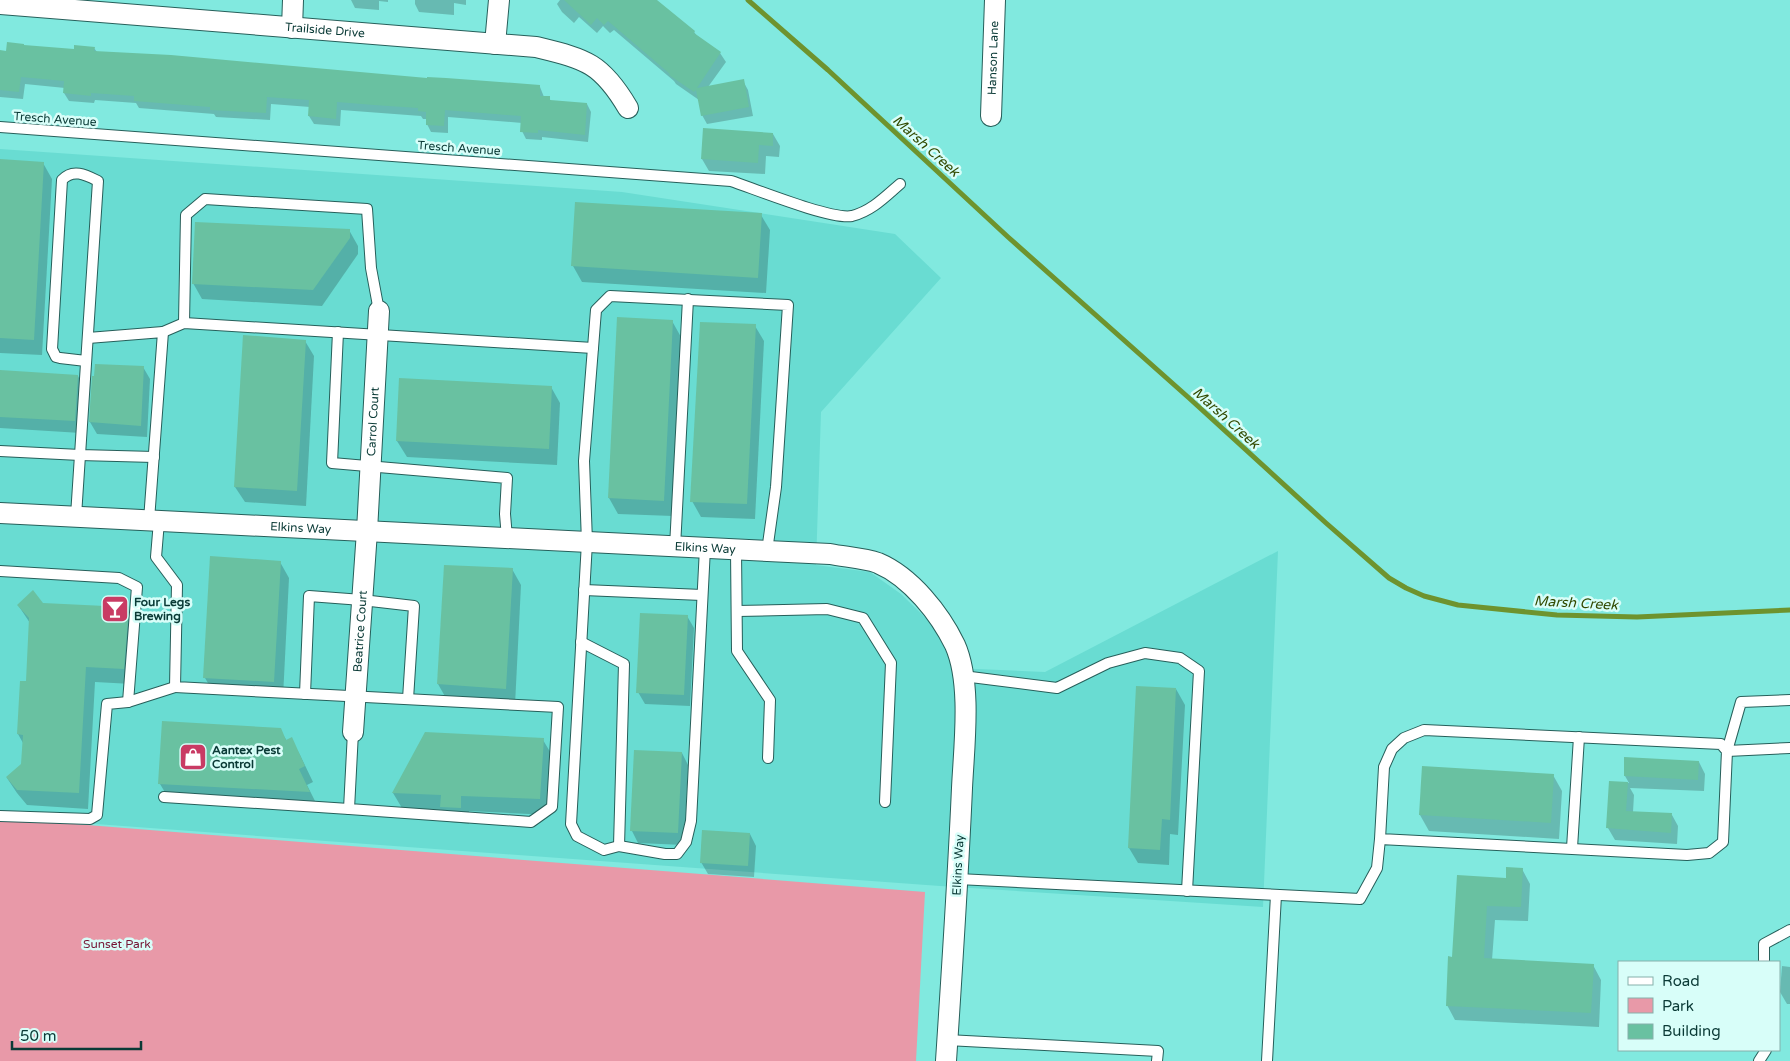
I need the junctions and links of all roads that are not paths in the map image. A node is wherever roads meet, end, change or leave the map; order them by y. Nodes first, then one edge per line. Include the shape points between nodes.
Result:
1 (293, 0) edge
2 (498, 0) edge
3 (995, 0) edge
4 (0, 4) edge
5 (90, 6) edge
6 (292, 28) junction
7 (495, 44) junction
8 (628, 108) dead end
9 (991, 116) dead end
10 (0, 128) edge
11 (900, 184) dead end
12 (688, 299) junction
13 (379, 311) joint
14 (184, 323) junction
15 (163, 332) junction
16 (338, 332) junction
17 (377, 334) junction
18 (88, 338) junction
19 (593, 348) junction
20 (86, 361) junction
21 (0, 451) edge
22 (80, 455) junction
23 (154, 457) junction
24 (370, 467) junction
25 (0, 513) edge
26 (76, 516) junction
27 (154, 520) junction
28 (367, 531) junction
29 (507, 538) junction
30 (586, 542) junction
31 (675, 546) junction
32 (705, 548) junction
33 (736, 550) junction
34 (767, 551) junction
35 (0, 571) edge
36 (584, 590) junction
37 (702, 596) junction
38 (362, 600) junction
39 (736, 611) junction
40 (581, 642) junction
41 (964, 676) junction
42 (175, 687) junction
43 (305, 694) junction
44 (356, 696) junction
45 (408, 699) junction
46 (1790, 700) edge
47 (128, 702) junction
48 (353, 732) joint
49 (1579, 737) junction
50 (1790, 748) edge
51 (1728, 751) junction
52 (768, 758) dead end
53 (164, 796) dead end
54 (885, 802) dead end
55 (349, 808) junction
56 (0, 816) edge
57 (1380, 839) junction
58 (619, 846) junction
59 (1572, 848) junction
60 (958, 879) junction
61 (1187, 891) junction
62 (1276, 895) junction
63 (1790, 930) edge
64 (1764, 961) edge
65 (948, 1040) junction
66 (946, 1061) edge
67 (1157, 1061) edge
68 (1267, 1061) edge

1 - 6 street
2 - 7 street
3 - 9 street, Hanson Lane
4 - 5 street, Trailside Drive
5 - 6 street, Trailside Drive
6 - 7 street, Trailside Drive
7 - 8 street, Trailside Drive via 536,47 588,62 604,74
10 - 11 lane, Tresch Avenue via 731,181 825,213 851,216 873,207
12 - 19 lane via 610,296 596,310
12 - 31 lane
12 - 34 lane via 788,305 776,487
13 - 14 lane via 371,268 367,209 205,199 186,215
13 - 17 street, Carrol Court
14 - 15 lane
14 - 16 lane
15 - 18 lane
15 - 23 lane
16 - 17 lane
16 - 24 lane via 332,464
17 - 19 lane
17 - 24 street, Carrol Court
18 - 20 lane
18 - 20 lane via 98,181 79,173 65,176 62,180 52,348 60,358
19 - 30 lane via 584,461
20 - 22 lane
21 - 22 lane
22 - 23 lane
22 - 26 lane
23 - 27 lane
24 - 28 street, Carrol Court
24 - 29 lane via 507,478
25 - 26 street, Elkins Way
26 - 27 street, Elkins Way
27 - 28 street, Elkins Way
27 - 42 lane via 156,557 176,585
28 - 29 street, Elkins Way
28 - 38 street, Beatrice Court
29 - 30 street, Elkins Way
30 - 31 street, Elkins Way
30 - 36 lane
31 - 32 street, Elkins Way
32 - 33 street, Elkins Way
32 - 37 lane
33 - 34 street, Elkins Way
33 - 39 lane
34 - 41 street, Elkins Way via 830,554 868,561 900,576 933,608 955,646
35 - 47 lane via 119,578 137,587
36 - 37 lane
36 - 40 lane
37 - 58 lane via 692,821 686,842 676,854
38 - 43 lane via 308,596
38 - 44 street, Beatrice Court
38 - 45 lane via 414,606
39 - 52 lane via 737,652 770,700
39 - 54 lane via 827,609 863,618 891,663
40 - 58 lane via 624,664
40 - 58 lane via 571,824 577,836 604,850
41 - 60 street, Elkins Way
41 - 61 lane via 1057,688 1108,663 1146,654 1180,658 1199,671
42 - 43 lane
42 - 47 lane
43 - 44 lane
44 - 45 lane
44 - 48 street, Beatrice Court
45 - 55 lane via 558,707 552,807 530,822
46 - 51 lane via 1741,702
47 - 56 lane via 107,704 97,815 90,819
48 - 55 lane
49 - 51 lane via 1721,744
49 - 57 lane via 1424,730 1404,738 1392,749 1384,767
49 - 59 lane
50 - 51 lane
51 - 59 lane via 1722,842 1710,853 1687,855
53 - 55 lane
57 - 59 lane
57 - 62 lane via 1377,868 1360,899
60 - 61 lane
60 - 65 street, Elkins Way
61 - 62 lane
62 - 68 lane
63 - 64 lane via 1764,944
65 - 66 street, Elkins Way
65 - 67 lane via 1158,1051

